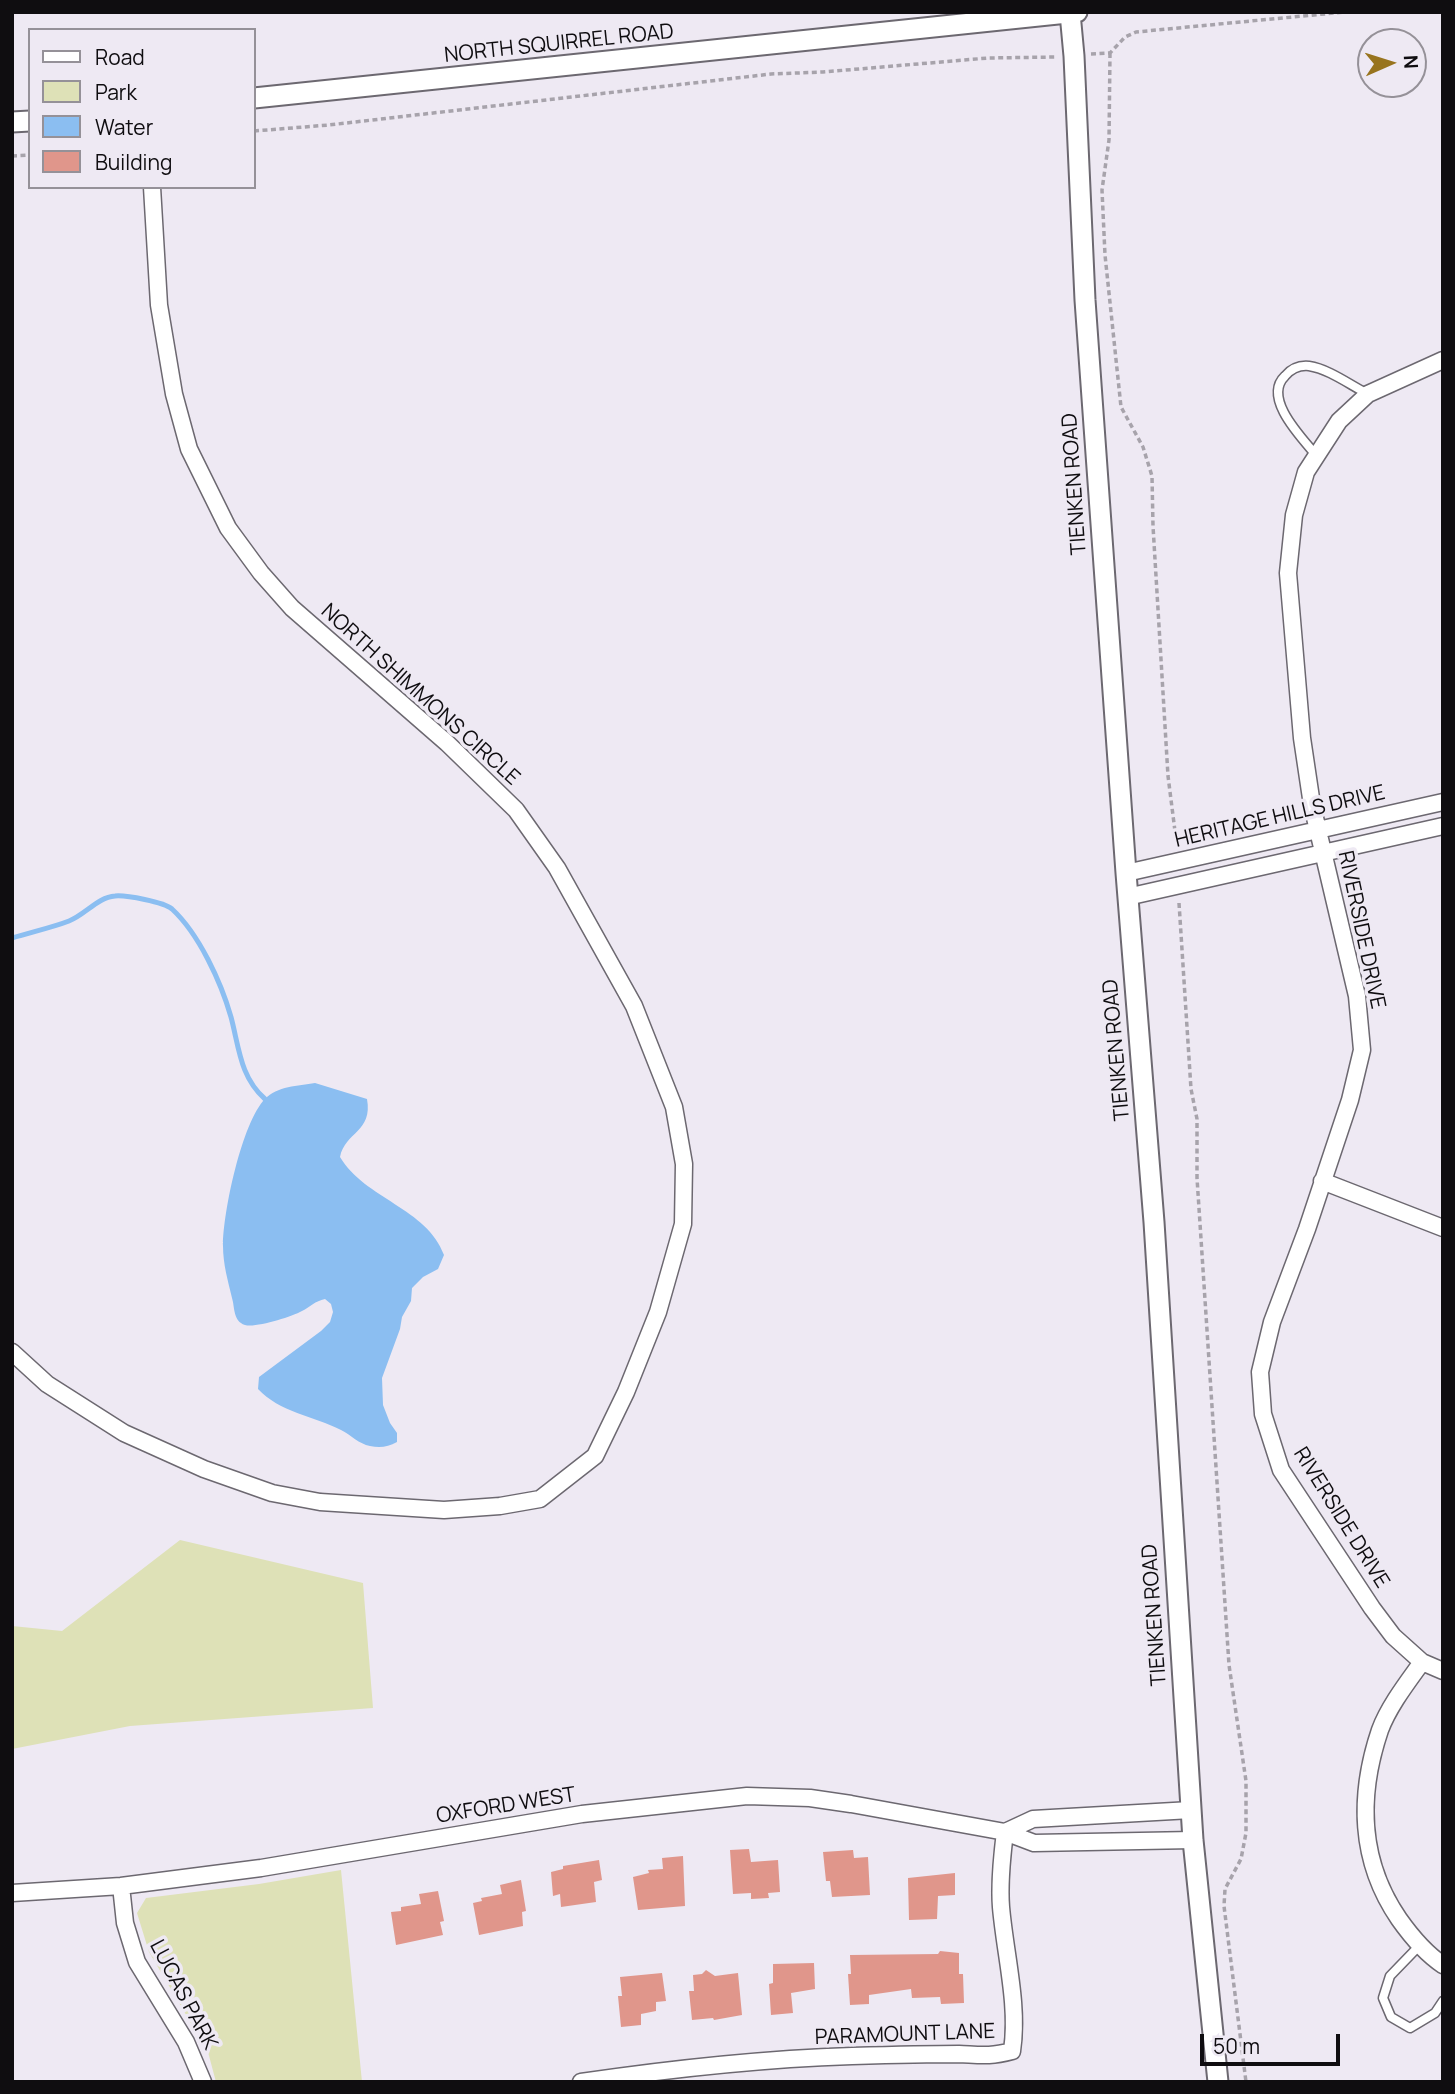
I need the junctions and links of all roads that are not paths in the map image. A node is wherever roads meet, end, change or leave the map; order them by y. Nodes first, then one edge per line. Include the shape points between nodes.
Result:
1 (1077, 12) edge
2 (1070, 13) edge
3 (256, 97) edge
4 (152, 189) edge
5 (1443, 360) edge
6 (1368, 394) junction
7 (1316, 454) junction
8 (1443, 802) edge
9 (1443, 826) edge
10 (1318, 830) junction
11 (1323, 853) junction
12 (1126, 873) junction
13 (1127, 897) junction
14 (1322, 1181) junction
15 (1443, 1228) edge
16 (12, 1352) edge
17 (1422, 1662) junction
18 (1443, 1671) edge
19 (1191, 1810) junction
20 (1005, 1832) junction
21 (1193, 1840) junction
22 (121, 1886) junction
23 (12, 1893) edge
24 (1420, 1945) junction
25 (1443, 1965) edge
26 (1443, 2001) edge
27 (203, 2082) edge
28 (581, 2082) edge
29 (1218, 2082) edge

1 - 2 street, NORTH SQUIRREL ROAD
2 - 3 street, NORTH SQUIRREL ROAD
2 - 12 street, TIENKEN ROAD via 1086,313
4 - 16 street, NORTH SHIMMONS CIRCLE via 159,305 174,394 189,449 228,528 292,608 447,743 516,810 557,868 634,1006 674,1107 684,1164 683,1224 658,1312 594,1456 540,1499 444,1510 320,1503 272,1493 124,1433 47,1384
5 - 6 street, RIVERSIDE DRIVE
6 - 7 street, RIVERSIDE DRIVE via 1339,421
6 - 7 lane via 1307,366 1292,369 1281,379 1281,408
7 - 10 street, RIVERSIDE DRIVE via 1294,515 1288,573 1299,712
8 - 10 street, HERITAGE HILLS DRIVE
9 - 11 street, HERITAGE HILLS DRIVE
10 - 11 street, RIVERSIDE DRIVE
10 - 12 street, HERITAGE HILLS DRIVE
11 - 13 street, HERITAGE HILLS DRIVE
11 - 14 street, RIVERSIDE DRIVE via 1357,996 1362,1051
12 - 13 street, TIENKEN ROAD
13 - 19 street, TIENKEN ROAD via 1154,1222
14 - 15 street
14 - 17 street, RIVERSIDE DRIVE via 1263,1353 1259,1372 1263,1414 1282,1470 1371,1608
17 - 18 street, RIVERSIDE DRIVE
17 - 24 street via 1381,1728 1370,1764 1366,1801 1368,1854 1384,1898
19 - 20 street via 1033,1819
19 - 21 street, TIENKEN ROAD
20 - 21 street, OXFORD WEST via 1034,1843
20 - 22 street, OXFORD WEST via 810,1798 747,1796 583,1814 261,1868
20 - 28 street, PARAMOUNT LANE via 1001,1904 1015,2029 1012,2052 990,2057 850,2056 770,2061
21 - 29 street, TIENKEN ROAD
22 - 23 street, OXFORD WEST
22 - 27 street, LUCAS PARK via 125,1923 138,1962 186,2042
24 - 25 street
24 - 26 lane via 1390,1976 1383,1998 1391,2017 1410,2028 1435,2013

